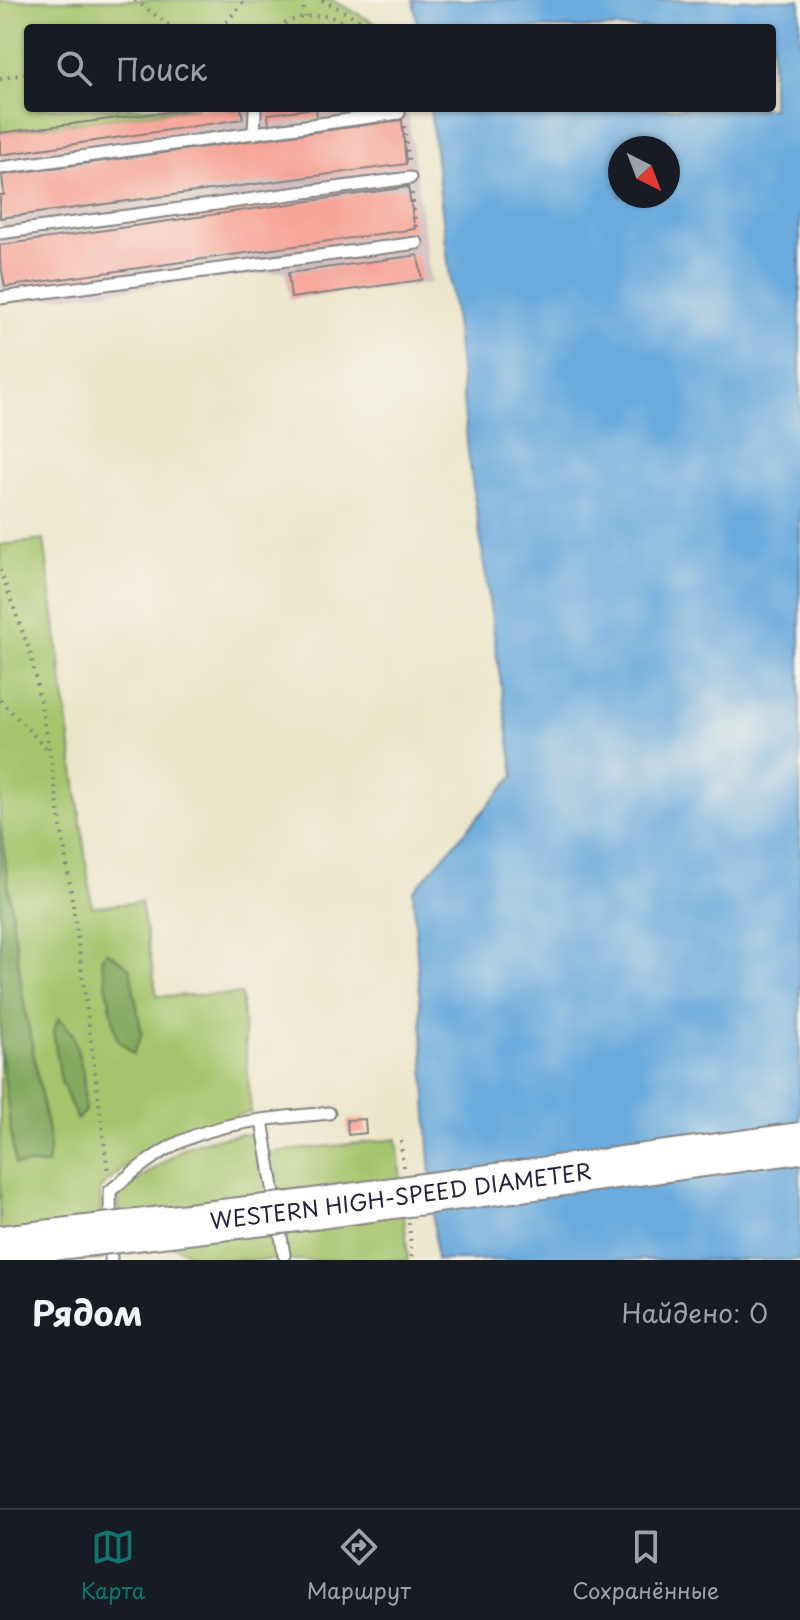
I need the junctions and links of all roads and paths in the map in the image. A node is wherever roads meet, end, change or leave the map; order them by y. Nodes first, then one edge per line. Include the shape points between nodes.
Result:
1 (135, 0) edge
2 (245, 0) edge
3 (303, 0) edge
4 (322, 0) edge
5 (304, 17) junction
6 (168, 24) edge
7 (224, 24) edge
8 (283, 24) edge
9 (344, 24) edge
10 (368, 24) edge
11 (24, 74) edge
12 (0, 79) edge
13 (255, 112) edge
14 (399, 113) dead end
15 (254, 134) junction
16 (0, 168) edge
17 (410, 178) dead end
18 (0, 233) edge
19 (417, 243) dead end
20 (0, 298) edge
21 (0, 570) edge
22 (0, 700) edge
23 (50, 752) junction
24 (329, 1113) dead end
25 (262, 1120) junction
26 (800, 1143) edge
27 (800, 1166) edge
28 (110, 1191) junction
29 (0, 1233) edge
30 (25, 1252) edge
31 (284, 1255) dead end
32 (111, 1260) edge

1 - 6 path
2 - 7 path
3 - 5 path
4 - 10 path
5 - 8 path
5 - 9 path via 335,18
11 - 12 path
13 - 15 lane
14 - 15 lane
15 - 16 lane
17 - 18 lane
19 - 20 lane
21 - 23 path via 31,655
22 - 23 path
23 - 28 path
24 - 25 lane
25 - 28 lane via 183,1141
25 - 31 lane
26 - 30 highway, WESTERN HIGH-SPEED DIAMETER, bridge
27 - 30 highway, WESTERN HIGH-SPEED DIAMETER via 299,1232
28 - 32 lane
29 - 30 lane

